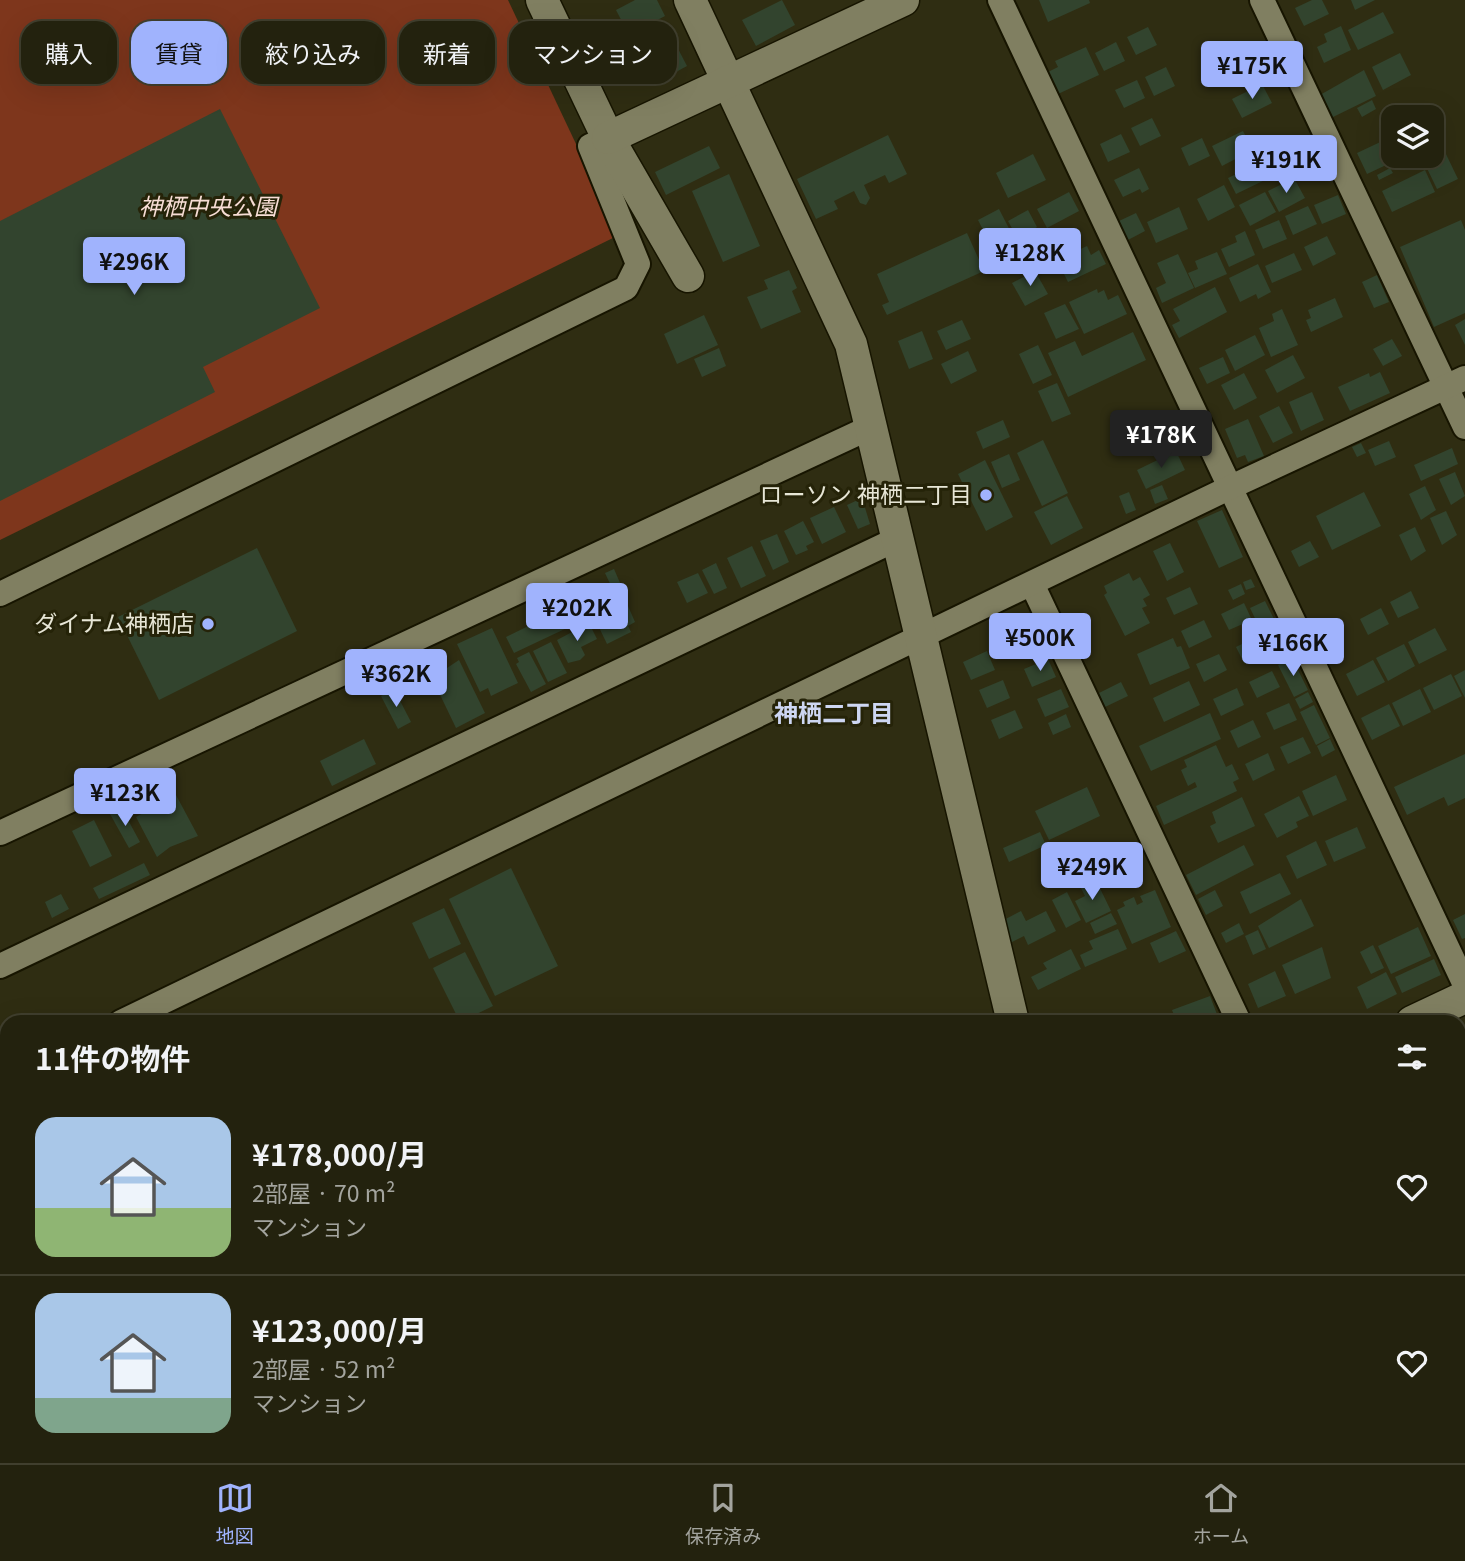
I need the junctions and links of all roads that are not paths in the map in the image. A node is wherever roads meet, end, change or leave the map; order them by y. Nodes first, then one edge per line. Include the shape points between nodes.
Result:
1 (542, 0) edge
2 (690, 0) edge
3 (903, 0) edge
4 (1000, 0) edge
5 (1262, 0) edge
6 (729, 82) junction
7 (608, 138) junction
8 (688, 276) dead end
9 (1455, 382) edge
10 (871, 427) junction
11 (1465, 427) edge
12 (1231, 487) junction
13 (897, 539) junction
14 (1032, 584) junction
15 (0, 594) edge
16 (921, 639) junction
17 (0, 833) edge
18 (0, 966) edge
19 (1465, 985) edge
20 (1465, 997) edge
21 (136, 1015) edge
22 (1011, 1015) edge
23 (1236, 1015) edge
24 (1427, 1015) edge

1 - 7 street
2 - 6 street
3 - 6 street
4 - 12 street
5 - 9 street
6 - 7 street
6 - 10 street via 851,344
7 - 8 street
7 - 15 street via 590,146 638,264 626,288
9 - 11 street
9 - 12 street
10 - 13 street
10 - 17 street
12 - 14 street
12 - 19 street
13 - 16 street
13 - 18 street
14 - 16 street
14 - 23 street
16 - 21 street
16 - 22 street
20 - 24 street

